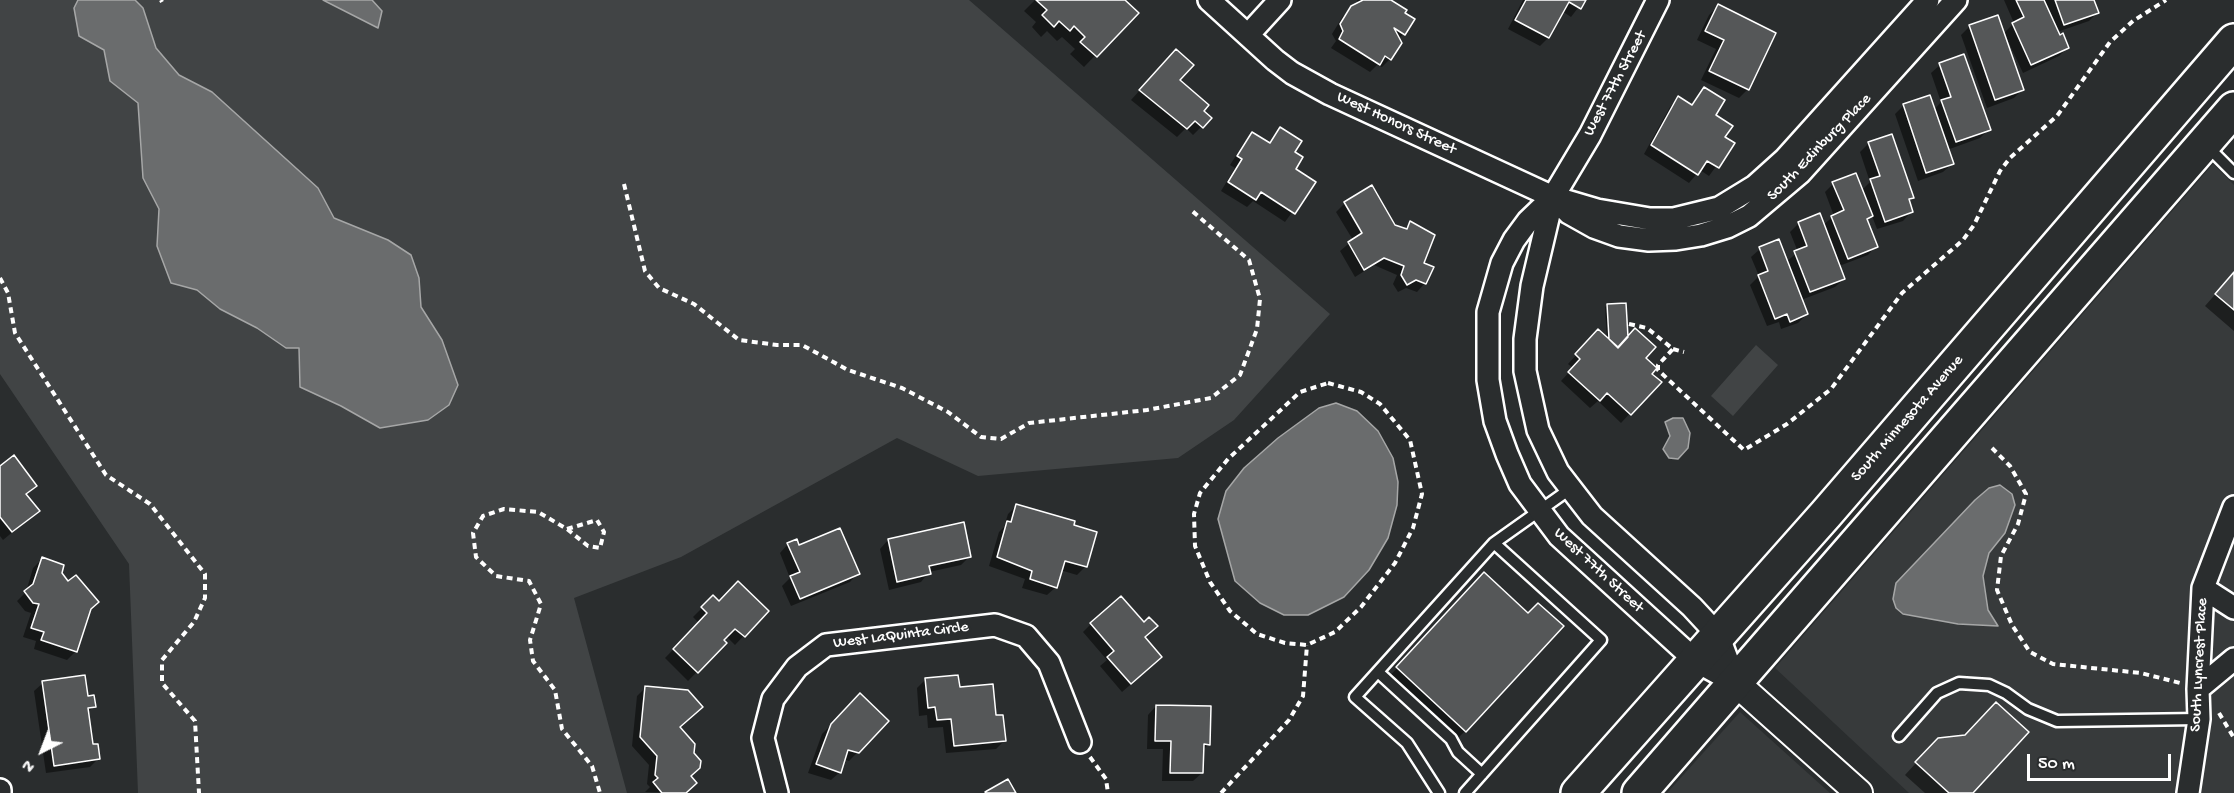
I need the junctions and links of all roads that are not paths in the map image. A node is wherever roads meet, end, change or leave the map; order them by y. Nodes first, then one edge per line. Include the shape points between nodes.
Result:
1 (1209, 0) edge
2 (1280, 0) edge
3 (1658, 0) edge
4 (1928, 0) edge
5 (1956, 0) edge
6 (1248, 35) junction
7 (2234, 41) edge
8 (2234, 109) edge
9 (2205, 143) junction
10 (2234, 173) edge
11 (1553, 197) junction
12 (1570, 489) junction
13 (2234, 507) edge
14 (1538, 511) junction
15 (1494, 543) junction
16 (2203, 588) junction
17 (2234, 608) edge
18 (1718, 635) junction
19 (2234, 659) edge
20 (1696, 661) junction
21 (1378, 672) junction
22 (1736, 683) junction
23 (2198, 692) junction
24 (2199, 719) junction
25 (1899, 736) dead end
26 (1080, 742) road end
27 (1482, 774) junction
28 (777, 793) edge
29 (1439, 793) edge
30 (1465, 793) edge
31 (1578, 793) edge
32 (1639, 793) edge
33 (1859, 793) edge
34 (2188, 793) edge

1 - 6 street, West Honors Street
2 - 6 street
3 - 11 street, West 77th Street via 1618,83
4 - 11 street, South Edinburg Place via 1785,159 1738,198 1719,208 1674,219 1650,219
5 - 11 street, South Edinburg Place via 1800,173 1768,203 1727,227 1677,239 1619,236 1569,213
6 - 11 street, West Honors Street via 1310,84
7 - 18 main road, South Minnesota Avenue
8 - 9 main road
9 - 10 lane
9 - 22 main road
11 - 12 street, West 77th Street via 1528,312 1525,371 1538,430
11 - 14 street, West 77th Street via 1528,221 1502,263 1488,312 1486,345 1495,421 1520,484
12 - 14 lane
12 - 18 street, West 77th Street via 1611,536
13 - 16 street, South Lyncrest Place
14 - 15 lane
14 - 20 street, West 77th Street via 1565,543
15 - 21 lane
15 - 27 lane via 1601,639
16 - 17 street
16 - 23 street, South Lyncrest Place
18 - 20 main road, South Minnesota Avenue
18 - 22 street, West 77th Street
19 - 23 street
20 - 22 street, West 77th Street
20 - 31 main road, South Minnesota Avenue
21 - 27 lane via 1451,739 1458,752
21 - 29 lane via 1355,697 1407,743
22 - 32 main road
22 - 33 street, West 77th Street
23 - 24 street, South Lyncrest Place
24 - 25 lane via 2057,721 2028,709 2007,693 1959,682 1937,693
24 - 34 street, South Lyncrest Place
26 - 28 street, West LaQuinta Circle via 1049,663 1026,636 995,625 826,645 797,667 773,699 763,738
27 - 30 lane

